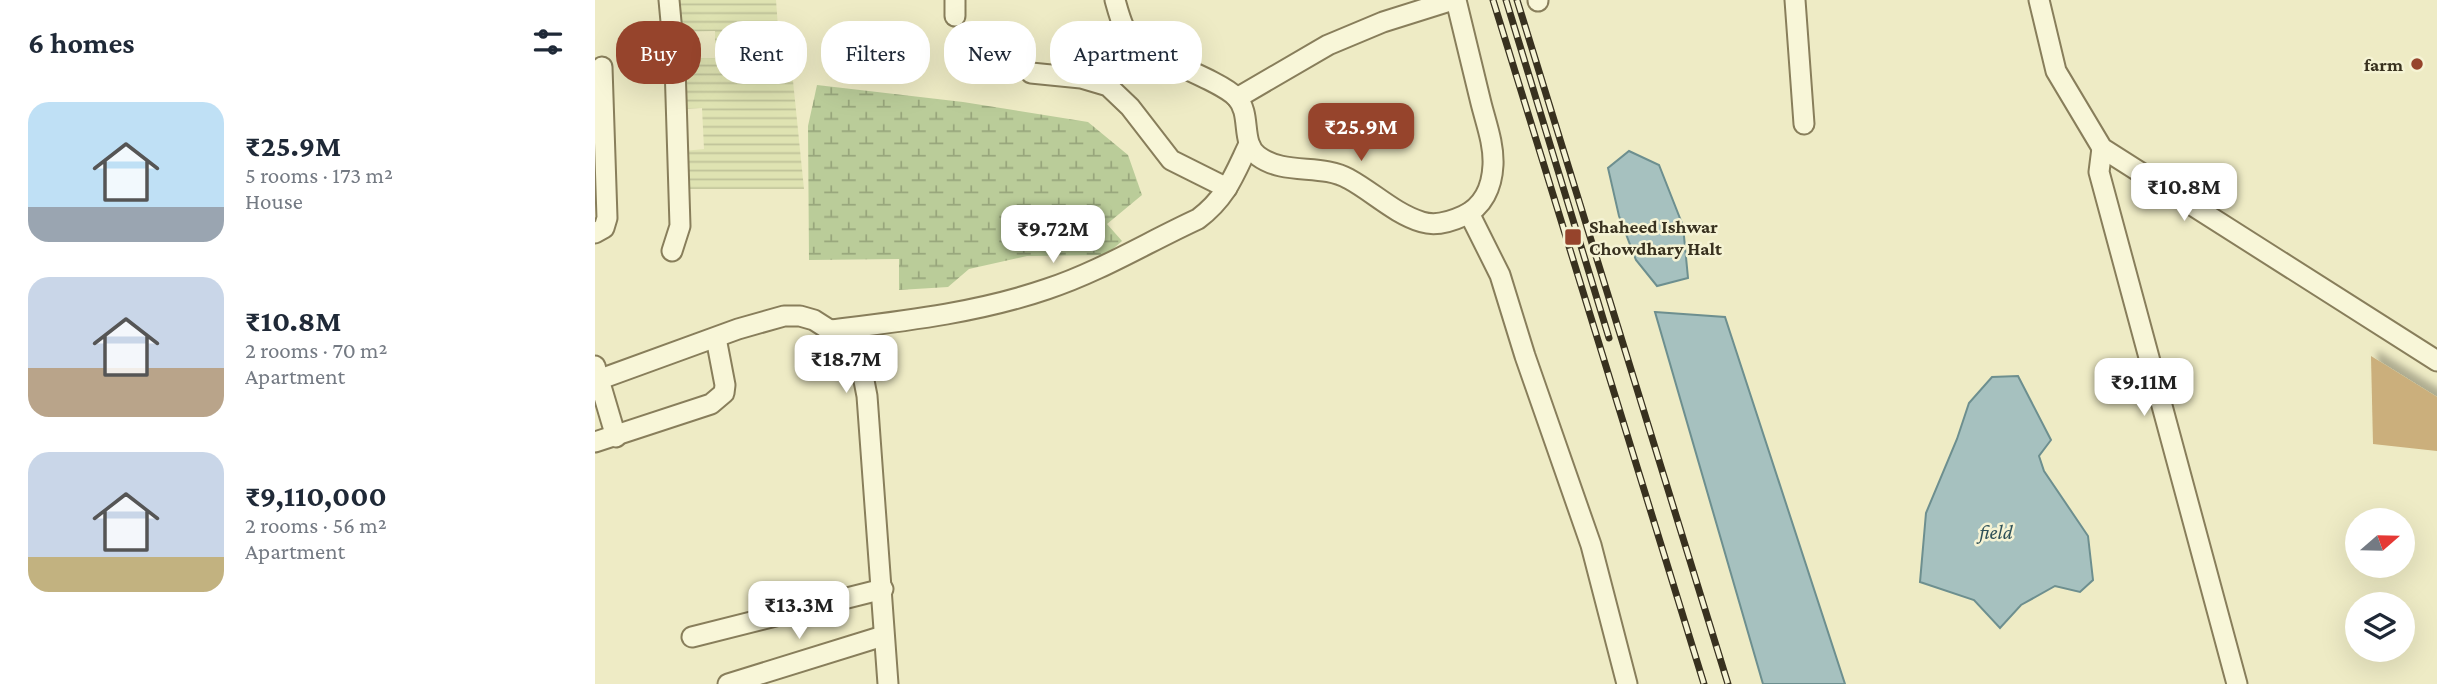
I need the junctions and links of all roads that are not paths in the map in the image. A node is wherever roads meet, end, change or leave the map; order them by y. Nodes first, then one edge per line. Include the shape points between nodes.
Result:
1 (669, 0) edge
2 (1115, 0) edge
3 (1454, 0) edge
4 (1795, 0) edge
5 (2039, 0) edge
6 (602, 67) dead end
7 (1036, 74) edge
8 (1237, 98) junction
9 (1804, 124) dead end
10 (1249, 144) junction
11 (2102, 148) junction
12 (1227, 188) junction
13 (1469, 213) junction
14 (595, 233) edge
15 (672, 251) dead end
16 (831, 330) junction
17 (716, 338) junction
18 (2437, 361) edge
19 (597, 375) edge
20 (615, 437) junction
21 (595, 442) edge
22 (883, 589) junction
23 (692, 636) dead end
24 (883, 636) junction
25 (728, 684) edge
26 (888, 684) edge
27 (1627, 684) edge
28 (2237, 684) edge

1 - 15 street via 680,226
2 - 8 street via 1130,40
3 - 8 street via 1328,45
3 - 13 street via 1493,155 1487,193
4 - 9 street
5 - 11 street via 2056,71
6 - 14 street via 607,218 604,229
7 - 12 street via 1108,86 1171,160
8 - 10 street via 1245,112
10 - 12 street
10 - 13 street via 1270,163 1341,175 1425,223 1455,220
11 - 18 street
11 - 28 street via 2098,172
12 - 16 street via 1198,219 1048,289 961,312
13 - 27 street via 1500,275 1591,545
16 - 17 street via 814,320 784,316
16 - 22 street via 850,343 863,370
17 - 19 street
17 - 20 street via 725,385 719,398
19 - 20 street
20 - 21 street
22 - 23 street
22 - 24 street
24 - 25 street
24 - 26 street

